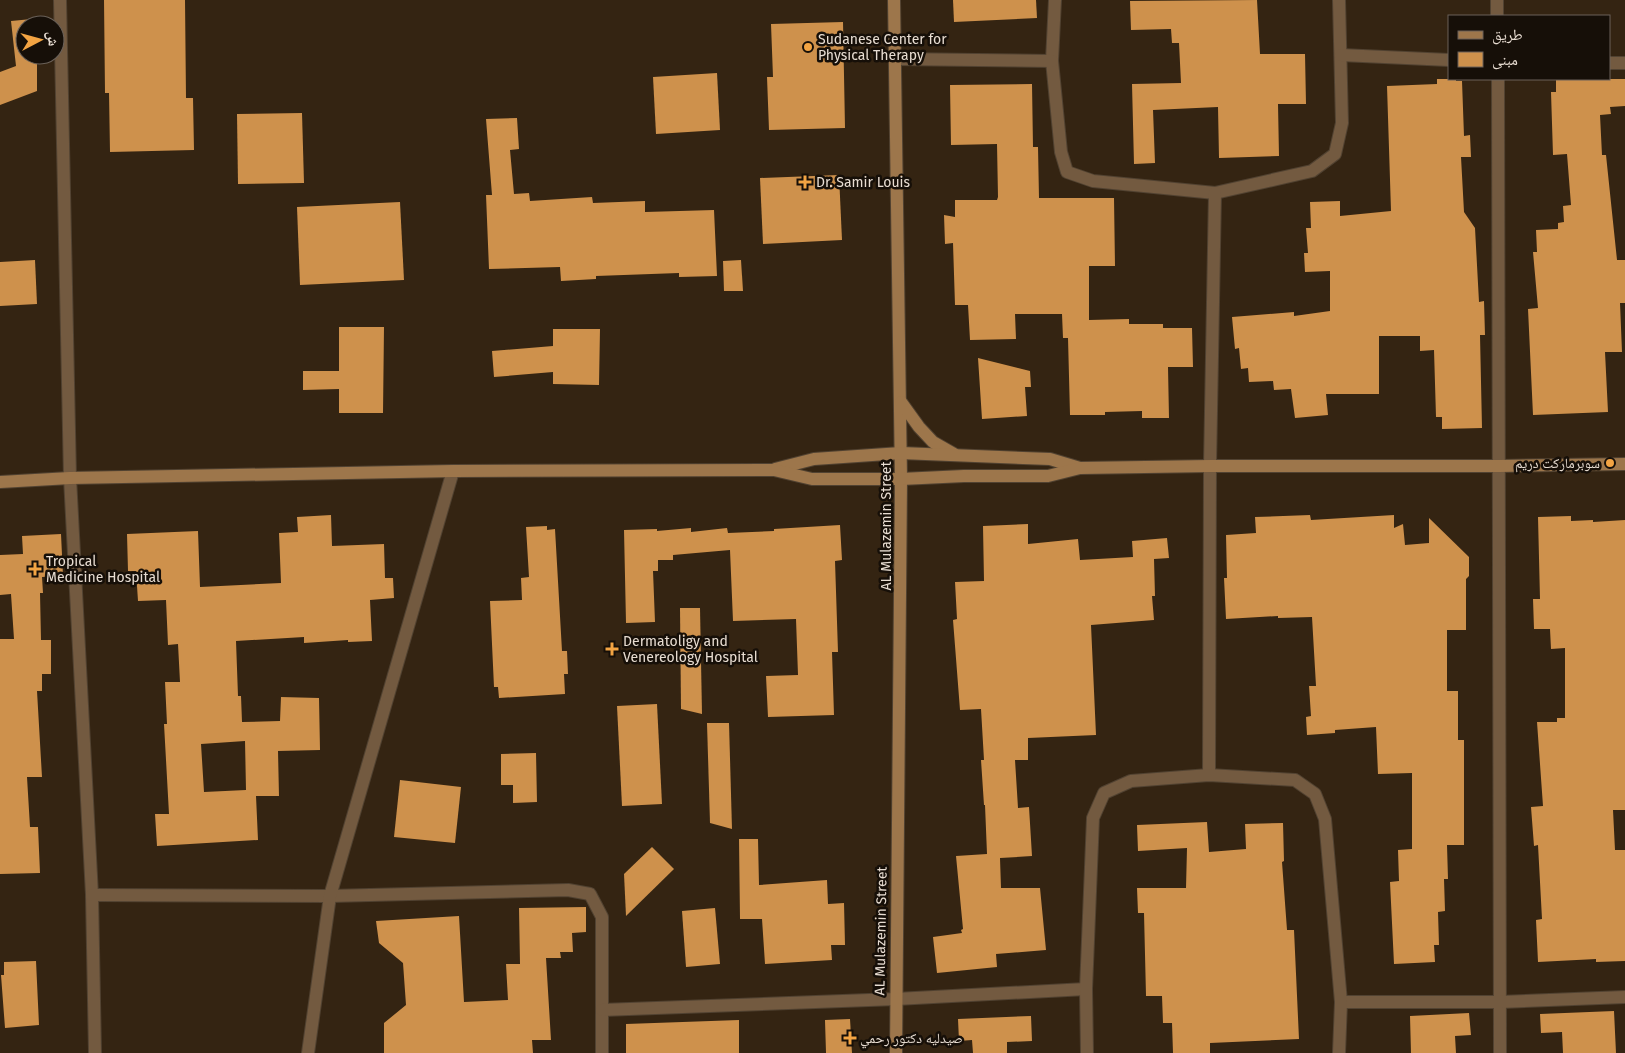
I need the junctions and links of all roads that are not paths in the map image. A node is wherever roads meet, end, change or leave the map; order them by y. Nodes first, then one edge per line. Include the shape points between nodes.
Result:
1 (60, 0) edge
2 (894, 0) edge
3 (1055, 0) edge
4 (1339, 0) edge
5 (1497, 0) edge
6 (1497, 15) edge
7 (1341, 56) junction
8 (895, 59) junction
9 (1448, 60) edge
10 (1052, 61) junction
11 (1610, 63) edge
12 (1625, 63) edge
13 (1498, 80) edge
14 (1215, 193) junction
15 (901, 402) junction
16 (901, 453) junction
17 (956, 455) junction
18 (1625, 464) edge
19 (1210, 466) junction
20 (1499, 466) junction
21 (1080, 468) junction
22 (774, 470) junction
23 (453, 471) junction
24 (70, 478) junction
25 (901, 480) junction
26 (0, 482) edge
27 (1209, 775) junction
28 (92, 895) junction
29 (330, 896) junction
30 (1086, 989) junction
31 (1625, 997) edge
32 (896, 999) junction
33 (1341, 1002) junction
34 (1500, 1002) junction
35 (602, 1010) junction
36 (95, 1053) edge
37 (308, 1053) edge
38 (602, 1053) edge
39 (896, 1053) edge
40 (1087, 1053) edge
41 (1339, 1053) edge
42 (1500, 1053) edge

1 - 24 street
2 - 8 street, AL Mulazemin Street
3 - 10 street
4 - 7 street
5 - 6 street
7 - 9 street
7 - 14 street via 1342,123 1335,154 1312,171
8 - 10 street
8 - 15 street, AL Mulazemin Street
10 - 14 street via 1061,152 1067,172 1093,181
11 - 12 street
13 - 20 street
14 - 19 street
15 - 16 street, AL Mulazemin Street
15 - 17 street via 933,442
16 - 17 street
16 - 22 street via 814,459
16 - 25 street, AL Mulazemin Street
17 - 21 street via 1050,459
18 - 20 street
19 - 20 street
19 - 21 street
19 - 27 street
20 - 34 street
21 - 25 street via 1048,476
22 - 23 street
22 - 25 street via 812,479
23 - 24 street
23 - 29 street
24 - 26 street
24 - 28 street
25 - 32 street, AL Mulazemin Street
27 - 30 street via 1131,781 1104,793 1093,818
27 - 33 street via 1295,780 1316,794 1325,819
28 - 29 street
28 - 36 street
29 - 35 street via 568,890 590,894 602,917
29 - 37 street
30 - 32 street
30 - 40 street
31 - 34 street
32 - 35 street
32 - 39 street, AL Mulazemin Street
33 - 34 street
33 - 41 street
34 - 42 street
35 - 38 street

